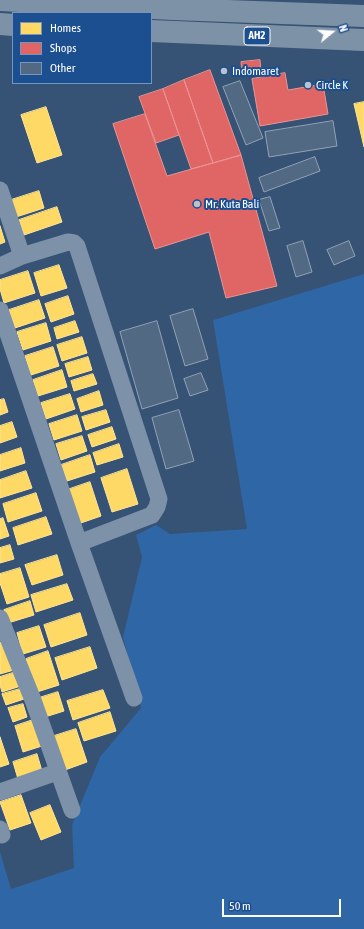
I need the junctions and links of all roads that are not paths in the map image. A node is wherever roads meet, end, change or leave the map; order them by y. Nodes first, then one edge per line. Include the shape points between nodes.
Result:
1 (0, 0) edge
2 (209, 5) edge
3 (307, 7) edge
4 (364, 16) edge
5 (0, 24) edge
6 (12, 25) edge
7 (152, 31) edge
8 (364, 40) edge
9 (0, 190) edge
10 (22, 256) junction
11 (0, 266) edge
12 (0, 310) edge
13 (79, 543) junction
14 (2, 626) edge
15 (134, 698) dead end
16 (58, 772) junction
17 (0, 792) edge
18 (72, 810) dead end

1 - 2 highway, AH2
2 - 3 highway, AH2
3 - 4 highway, AH2
5 - 6 highway
7 - 8 highway, AH2
9 - 10 street
10 - 11 street
10 - 13 street via 68,242 78,246 159,498 152,514
12 - 13 street
13 - 15 street
14 - 16 street via 33,700
16 - 17 street
16 - 18 street

